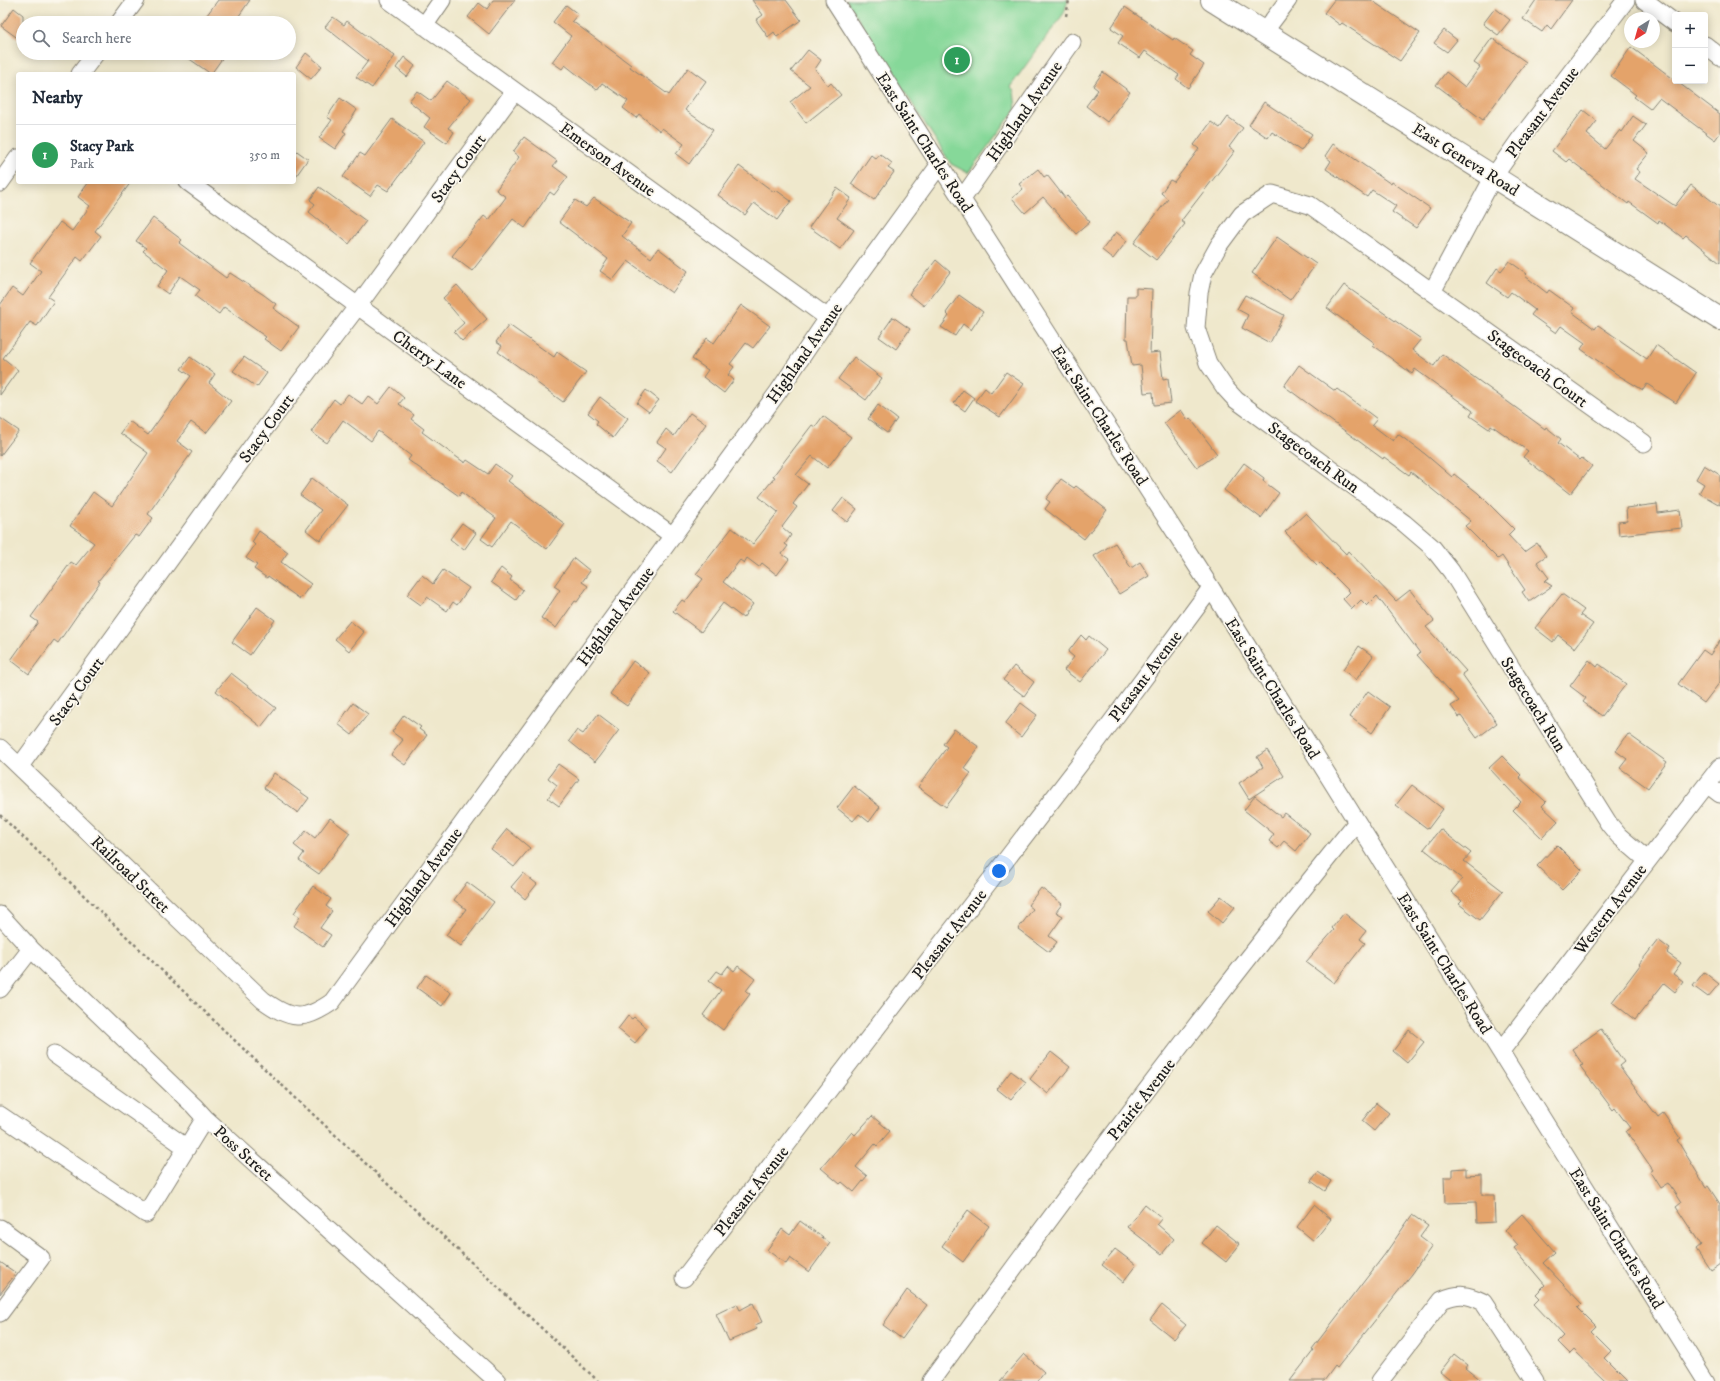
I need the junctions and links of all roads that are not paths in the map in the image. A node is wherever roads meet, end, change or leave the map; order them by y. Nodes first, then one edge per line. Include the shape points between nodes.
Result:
1 (136, 0) edge
2 (388, 0) edge
3 (442, 0) edge
4 (834, 0) edge
5 (1212, 0) edge
6 (1288, 0) edge
7 (1626, 0) edge
8 (1644, 0) edge
9 (123, 16) edge
10 (1672, 21) edge
11 (424, 26) junction
12 (1264, 32) junction
13 (1072, 42) dead end
14 (1708, 47) edge
15 (1720, 56) edge
16 (91, 60) edge
17 (82, 72) edge
18 (514, 92) junction
19 (16, 161) edge
20 (940, 164) junction
21 (1494, 176) junction
22 (0, 183) edge
23 (191, 184) edge
24 (962, 199) junction
25 (1432, 292) junction
26 (358, 307) junction
27 (828, 318) junction
28 (1720, 319) edge
29 (1644, 443) dead end
30 (673, 536) junction
31 (1211, 588) junction
32 (0, 748) edge
33 (20, 766) junction
34 (1720, 767) edge
35 (1714, 789) edge
36 (1357, 822) junction
37 (1647, 860) junction
38 (0, 915) edge
39 (31, 949) junction
40 (0, 990) edge
41 (263, 1000) joint
42 (1501, 1052) junction
43 (54, 1054) dead end
44 (0, 1115) edge
45 (205, 1118) junction
46 (186, 1148) junction
47 (0, 1228) edge
48 (684, 1278) dead end
49 (0, 1313) edge
50 (497, 1381) edge
51 (931, 1381) edge
52 (1380, 1381) edge
53 (1535, 1381) edge
54 (1706, 1381) edge

1 - 9 street
2 - 11 street, Emerson Avenue
3 - 11 street
4 - 20 street, East Saint Charles Road
5 - 12 main road, East Geneva Road
6 - 12 street
7 - 21 street, Pleasant Avenue
8 - 10 street
11 - 18 street, Emerson Avenue
12 - 21 main road, East Geneva Road
13 - 24 street, Highland Avenue
14 - 15 street
16 - 17 street
18 - 26 street, Stacy Court
18 - 27 street, Emerson Avenue
19 - 22 street
20 - 24 street, East Saint Charles Road
20 - 27 street, Highland Avenue
21 - 25 street, Pleasant Avenue
21 - 28 main road, East Geneva Road
23 - 26 street, Cherry Lane
24 - 31 street, East Saint Charles Road
25 - 29 street, Stagecoach Court
25 - 37 street, Stagecoach Run via 1310,205 1272,194 1242,214 1209,261 1199,293 1196,328 1212,370 1236,400 1404,522 1432,547 1455,577 1609,824
26 - 30 street, Cherry Lane
26 - 33 street, Stacy Court
27 - 30 street, Highland Avenue via 778,392
30 - 41 street, Highland Avenue via 332,1002 316,1012 290,1016
31 - 36 street, East Saint Charles Road
31 - 48 street, Pleasant Avenue via 1087,755
32 - 33 street, Railroad Street
33 - 41 street, Railroad Street
34 - 35 street, Western Avenue
35 - 37 street, Western Avenue
36 - 42 street, East Saint Charles Road
36 - 51 street, Prairie Avenue via 1276,922 1103,1147
37 - 42 street, Western Avenue
38 - 39 street, Poss Street
39 - 40 street
39 - 45 street, Poss Street
42 - 54 street, East Saint Charles Road
43 - 46 street
44 - 46 street via 146,1214
45 - 46 street
45 - 50 street, Poss Street
47 - 49 street via 41,1258
52 - 53 street via 1442,1300 1454,1295 1470,1296 1483,1302

